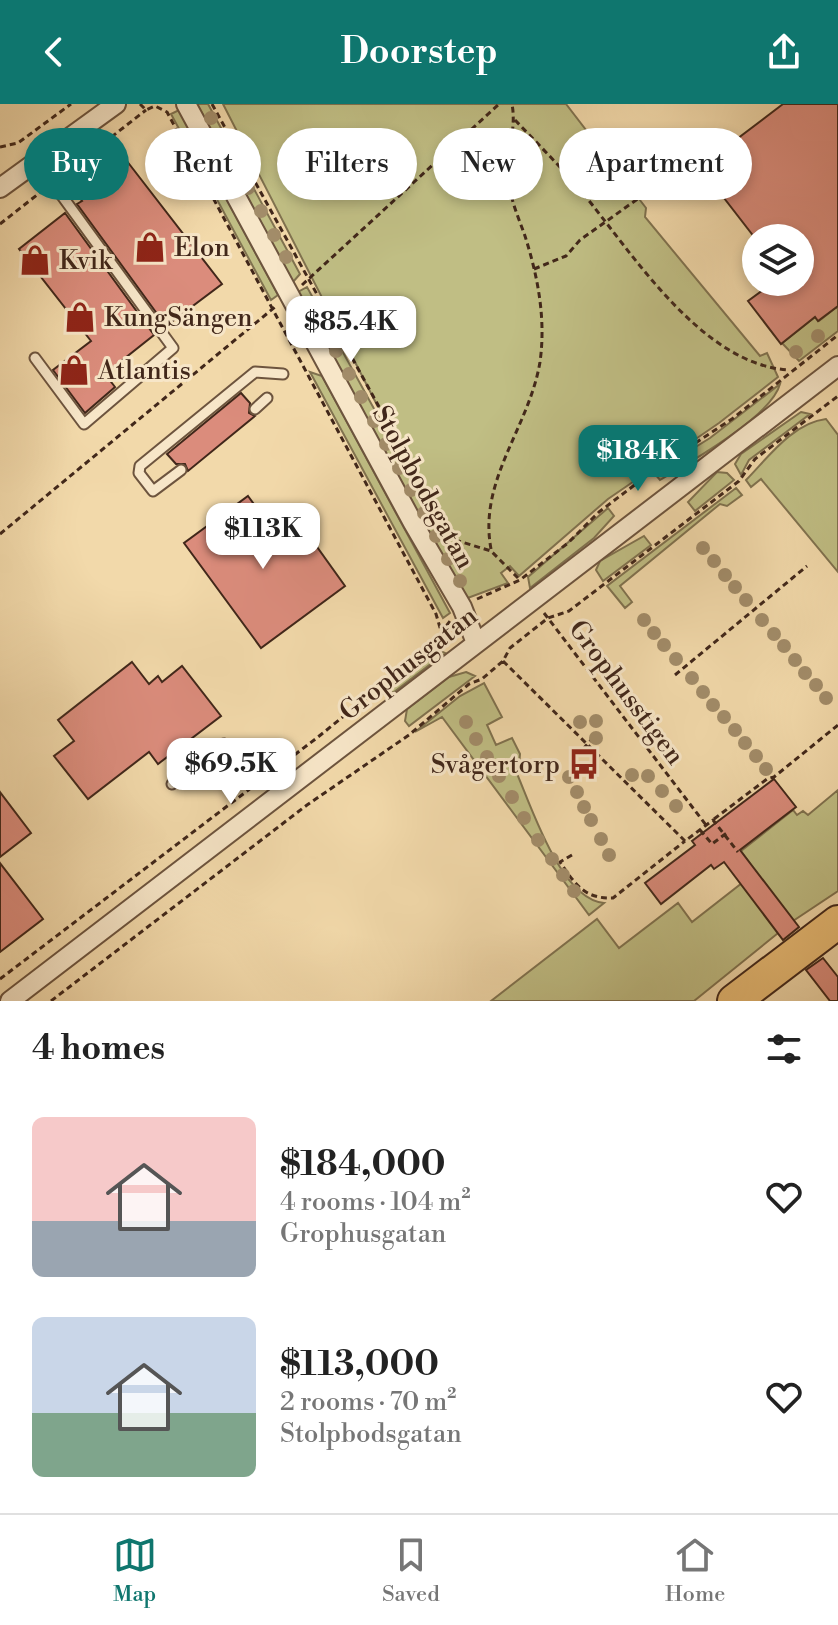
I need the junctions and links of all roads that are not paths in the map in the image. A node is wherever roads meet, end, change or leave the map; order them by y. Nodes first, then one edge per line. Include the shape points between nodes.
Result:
1 (116, 104) edge
2 (186, 104) edge
3 (84, 128) edge
4 (24, 172) edge
5 (0, 188) edge
6 (64, 200) edge
7 (35, 358) dead end
8 (838, 366) edge
9 (283, 374) dead end
10 (267, 398) dead end
11 (255, 409) dead end
12 (181, 470) dead end
13 (476, 643) junction
14 (224, 744) dead end
15 (172, 784) dead end
16 (838, 922) edge
17 (10, 1001) edge
18 (734, 1001) edge

1 - 3 street
2 - 13 street, Stolpbodsgatan via 462,607
4 - 5 street
6 - 7 lane via 173,348 84,424
8 - 13 street, Grophusgatan
9 - 12 lane via 255,372 140,466 139,473 153,491
10 - 11 lane
13 - 17 street, Grophusgatan
14 - 15 lane
16 - 18 highway

